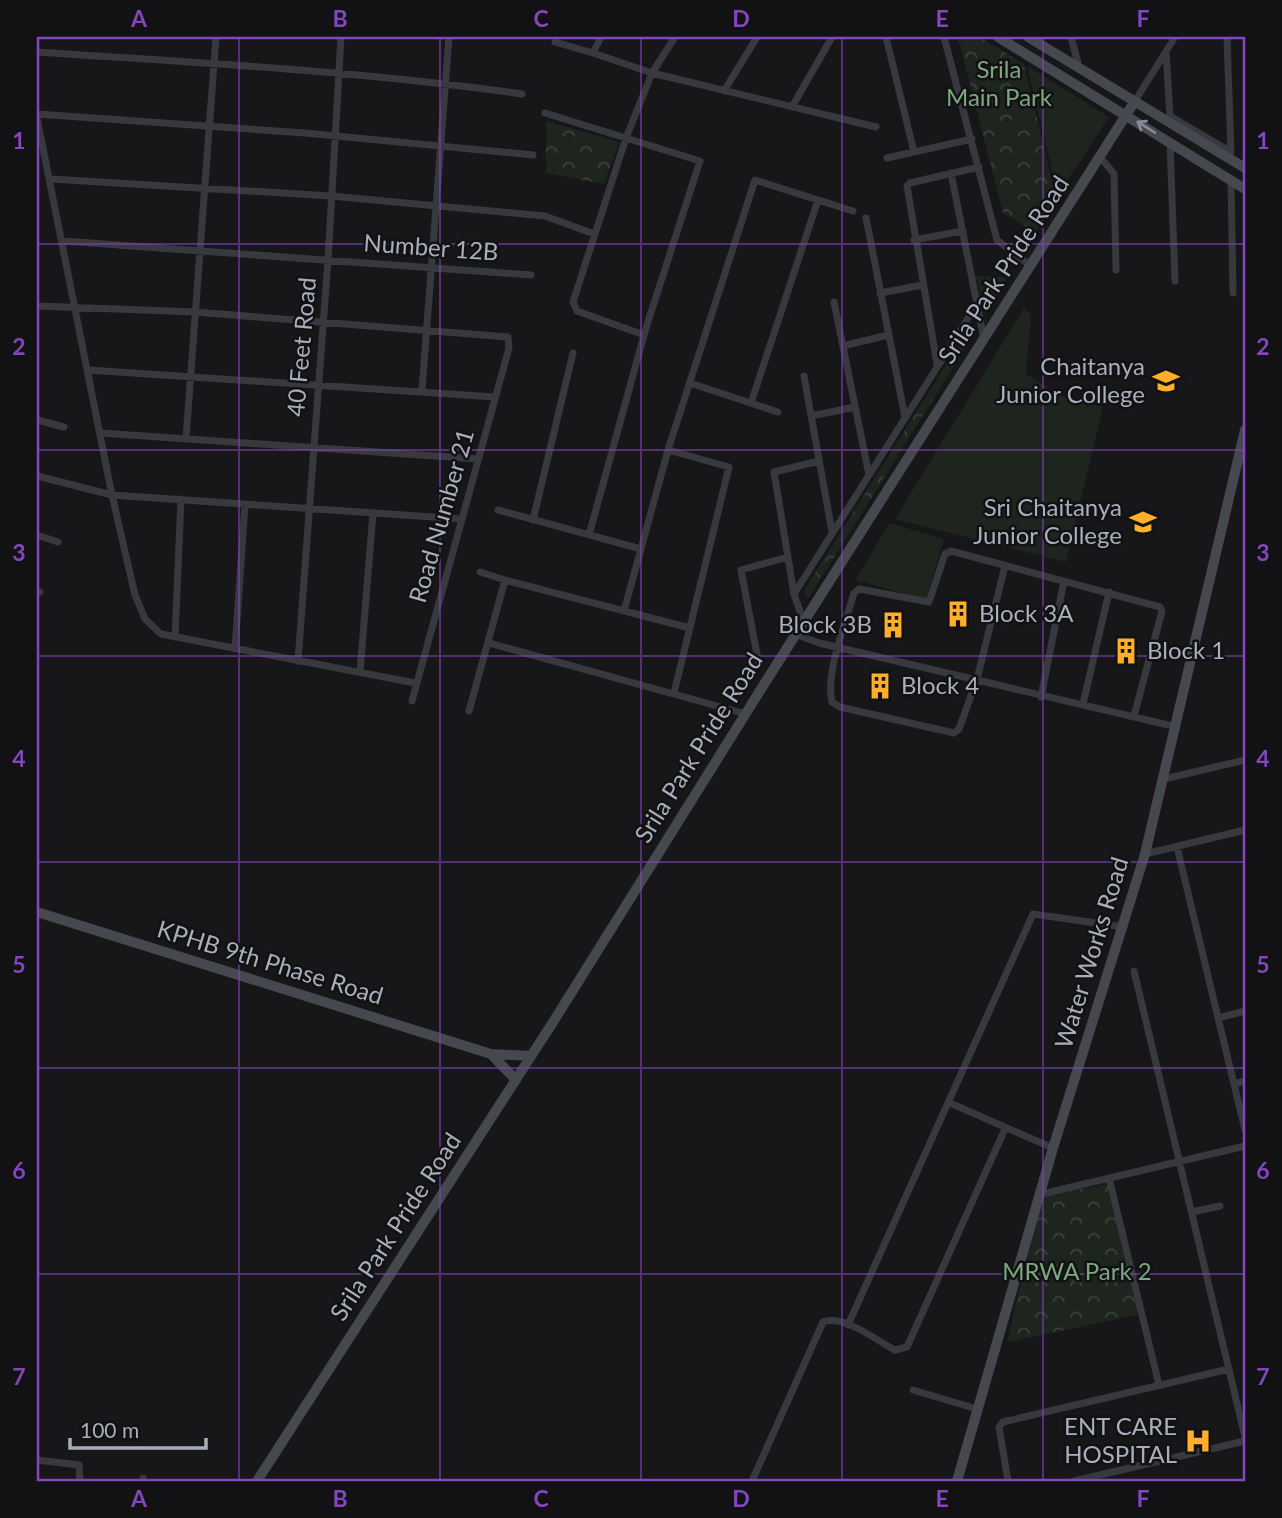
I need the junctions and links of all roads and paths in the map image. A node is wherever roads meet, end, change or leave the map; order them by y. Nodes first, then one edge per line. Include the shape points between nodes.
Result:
1 (216, 37) edge
2 (341, 37) edge
3 (449, 37) edge
4 (601, 37) edge
5 (675, 37) edge
6 (757, 37) edge
7 (832, 37) edge
8 (886, 37) edge
9 (944, 37) edge
10 (999, 37) edge
11 (1028, 37) edge
12 (1071, 37) edge
13 (1175, 37) edge
14 (1227, 37) edge
15 (555, 42) dead end
16 (37, 52) edge
17 (1166, 52) junction
18 (593, 53) junction
19 (213, 64) junction
20 (1079, 67) junction
21 (338, 73) junction
22 (652, 74) junction
23 (445, 83) junction
24 (724, 91) junction
25 (522, 94) dead end
26 (1135, 102) junction
27 (792, 107) junction
28 (545, 113) dead end
29 (1126, 115) junction
30 (37, 116) edge
31 (209, 127) junction
32 (876, 127) dead end
33 (334, 136) junction
34 (626, 138) junction
35 (972, 139) junction
36 (1170, 142) junction
37 (440, 146) junction
38 (914, 152) junction
39 (533, 155) dead end
40 (887, 158) dead end
41 (1101, 158) junction
42 (979, 167) junction
43 (1245, 168) edge
44 (951, 173) junction
45 (51, 179) junction
46 (1231, 180) junction
47 (204, 189) junction
48 (1245, 189) edge
49 (331, 196) junction
50 (818, 200) junction
51 (436, 206) junction
52 (853, 211) dead end
53 (866, 218) dead end
54 (963, 231) junction
55 (594, 234) junction
56 (914, 240) junction
57 (63, 241) junction
58 (200, 251) junction
59 (328, 260) junction
60 (431, 266) junction
61 (1031, 266) junction
62 (1116, 270) dead end
63 (531, 275) dead end
64 (1175, 281) dead end
65 (923, 285) junction
66 (880, 293) junction
67 (1233, 293) dead end
68 (834, 302) dead end
69 (977, 304) junction
70 (37, 306) edge
71 (76, 308) junction
72 (195, 312) junction
73 (323, 321) junction
74 (426, 329) junction
75 (644, 335) junction
76 (888, 335) junction
77 (984, 339) junction
78 (843, 346) junction
79 (573, 353) dead end
80 (937, 365) junction
81 (88, 370) junction
82 (190, 376) junction
83 (803, 376) dead end
84 (690, 383) junction
85 (318, 384) junction
86 (422, 390) junction
87 (495, 397) junction
88 (751, 403) junction
89 (855, 407) junction
90 (778, 412) dead end
91 (811, 416) junction
92 (906, 417) junction
93 (37, 420) edge
94 (64, 427) dead end
95 (1245, 430) edge
96 (101, 433) junction
97 (186, 438) junction
98 (313, 446) junction
99 (668, 450) junction
100 (478, 459) junction
101 (819, 461) junction
102 (37, 476) edge
103 (869, 476) junction
104 (112, 495) junction
105 (181, 499) junction
106 (245, 504) junction
107 (308, 508) junction
108 (498, 510) dead end
109 (373, 513) junction
110 (462, 519) junction
111 (533, 520) junction
112 (832, 533) junction
113 (37, 535) edge
114 (589, 535) junction
115 (58, 542) dead end
116 (641, 549) junction
117 (788, 557) junction
118 (1005, 566) junction
119 (480, 572) dead end
120 (505, 579) junction
121 (1064, 581) junction
122 (1109, 592) junction
123 (794, 594) junction
124 (624, 611) junction
125 (804, 622) junction
126 (690, 628) junction
127 (795, 634) junction
128 (175, 636) junction
129 (489, 643) junction
130 (839, 646) junction
131 (235, 649) junction
132 (298, 661) junction
133 (759, 665) dead end
134 (360, 672) junction
135 (977, 679) junction
136 (415, 683) junction
137 (674, 693) junction
138 (1041, 697) junction
139 (412, 701) dead end
140 (1083, 704) junction
141 (470, 711) dead end
142 (746, 714) junction
143 (1134, 716) junction
144 (1177, 727) junction
145 (1245, 760) edge
146 (1164, 779) junction
147 (1245, 830) edge
148 (1177, 846) junction
149 (1145, 854) junction
150 (37, 912) edge
151 (1125, 927) junction
152 (1134, 971) dead end
153 (1245, 1012) edge
154 (1218, 1018) junction
155 (491, 1054) junction
156 (531, 1055) junction
157 (516, 1080) junction
158 (1245, 1081) edge
159 (1234, 1084) junction
160 (950, 1103) junction
161 (1005, 1129) junction
162 (1245, 1130) edge
163 (1245, 1146) edge
164 (1054, 1148) junction
165 (1180, 1161) junction
166 (1110, 1178) junction
167 (1042, 1194) junction
168 (1220, 1206) dead end
169 (1192, 1212) junction
170 (848, 1325) junction
171 (1229, 1369) junction
172 (1159, 1385) junction
173 (913, 1390) dead end
174 (977, 1409) junction
175 (1245, 1439) edge
176 (37, 1460) edge
177 (80, 1481) edge
178 (257, 1481) edge
179 (752, 1481) edge
180 (957, 1481) edge
181 (1008, 1481) edge
182 (1074, 1481) edge

1 - 19 street
2 - 21 street, 40 Feet Road
3 - 23 street
4 - 18 street
5 - 22 street
6 - 24 street
7 - 27 street
8 - 38 street
9 - 35 street
10 - 29 street
11 - 20 street
12 - 20 street
13 - 17 street, Srila Park Pride Road
14 - 17 street via 1231,152 1170,116
15 - 18 street
16 - 19 street
17 - 26 street, Srila Park Pride Road
18 - 22 street
19 - 21 street
19 - 31 street
20 - 26 street
21 - 23 street
21 - 33 street, 40 Feet Road
22 - 24 street
22 - 34 street
23 - 25 street
23 - 37 street
24 - 27 street
26 - 29 street, Srila Park Pride Road
26 - 43 street
27 - 32 street
28 - 34 street
36 -> 29 street
29 - 41 street, Srila Park Pride Road
30 - 31 street
30 - 45 street
31 - 33 street
31 - 47 street
33 - 37 street
33 - 49 street, 40 Feet Road
34 - 55 street
34 - 75 street via 700,161
35 - 38 street
35 - 42 street
36 - 46 street
36 - 64 street
37 - 39 street
37 - 51 street
38 - 40 street
41 - 61 street, Srila Park Pride Road
41 - 62 street via 1114,174
42 - 44 street
42 - 61 street via 997,240
44 - 54 street
44 - 56 street via 907,186
45 - 47 street
45 - 57 street
46 - 48 street
46 - 67 street
47 - 49 street
47 - 58 street
49 - 51 street
49 - 59 street, 40 Feet Road
50 - 52 street
50 - 84 street via 755,180
50 - 88 street
51 - 55 street via 545,216
51 - 60 street
53 - 66 street
54 - 56 street
54 - 69 street
55 - 75 street via 573,306
56 - 65 street
57 - 58 street, Number 12B
57 - 71 street
58 - 59 street, Number 12B
58 - 72 street
59 - 60 street, Number 12B
59 - 73 street, 40 Feet Road
60 - 63 street, Number 12B
60 - 74 street
61 - 77 street, Srila Park Pride Road
65 - 66 street
65 - 80 street
66 - 76 street
68 - 78 street
69 - 77 street
69 - 80 street
70 - 71 street
71 - 72 street
71 - 81 street
72 - 73 street
72 - 82 street
73 - 74 street
73 - 85 street, 40 Feet Road
74 - 86 street
74 - 87 street, Road Number 21 via 503,335 509,342
75 - 114 street
76 - 78 street
76 - 92 street
77 - 125 street, Srila Park Pride Road
78 - 89 street
79 - 111 street
80 - 92 street
81 - 82 street
81 - 96 street
82 - 85 street
82 - 97 street
83 - 91 street
84 - 88 street
84 - 99 street
85 - 86 street
85 - 98 street, 40 Feet Road
86 - 87 street
87 - 100 street, Road Number 21
88 - 90 street
89 - 91 street
89 - 103 street
91 - 101 street
92 - 103 street
93 - 94 street
95 - 144 street, Water Works Road
96 - 97 street
96 - 104 street
97 - 98 street
98 - 100 street
98 - 107 street, 40 Feet Road
99 - 116 street
99 - 126 street via 729,467
100 - 110 street, Road Number 21
101 - 112 street
101 - 117 street via 774,472
102 - 104 street
103 - 112 street
104 - 105 street
104 - 128 street via 145,619 152,629
105 - 106 street
105 - 128 street
106 - 107 street
106 - 131 street
107 - 109 street
107 - 132 street, 40 Feet Road
108 - 111 street
109 - 110 street
109 - 134 street
110 - 136 street, Road Number 21
111 - 114 street
112 - 123 street
113 - 115 street
114 - 116 street
116 - 124 street
117 - 123 street
117 - 133 street via 741,570
118 - 121 street
118 - 130 street via 947,552 932,600 924,604 856,591
118 - 135 street
119 - 120 street
120 - 124 street
120 - 129 street
121 - 122 street
121 - 138 street
122 - 140 street
122 - 143 street via 1153,602 1163,611
123 - 125 street
124 - 126 street
125 - 127 street, Srila Park Pride Road
126 - 137 street
127 - 130 street
127 - 142 street, Srila Park Pride Road
128 - 131 street
129 - 137 street
129 - 141 street
130 - 135 street
130 - 135 street via 830,693 839,707 954,733
131 - 132 street
132 - 134 street
134 - 136 street
135 - 138 street
136 - 139 street, Road Number 21
137 - 142 street
138 - 140 street
140 - 143 street
142 - 156 street, Srila Park Pride Road
143 - 144 street
144 - 146 street, Water Works Road
145 - 146 street
146 - 149 street, Water Works Road
147 - 148 street
148 - 149 street
148 - 154 street
149 - 151 street, Water Works Road
150 - 155 street, KPHB 9th Phase Road
151 - 160 street via 1032,914
151 - 164 street, Water Works Road
152 - 165 street
153 - 154 street
154 - 159 street
155 - 156 street, KPHB 9th Phase Road
155 - 157 street, KPHB 9th Phase Road
156 - 157 street, Srila Park Pride Road
157 - 178 street, Srila Park Pride Road
158 - 159 street
159 - 162 street
160 - 161 street
160 - 170 street
161 - 164 street
161 - 170 street via 908,1347 895,1350
163 - 165 street
164 - 167 street, Water Works Road
165 - 166 street
165 - 169 street
166 - 167 street
166 - 172 street
167 - 174 street, Water Works Road
168 - 169 street
169 - 171 street
170 - 179 street via 823,1322
171 - 172 street
171 - 175 street
172 - 181 street via 1003,1422 999,1436
173 - 174 street
174 - 180 street, Water Works Road
175 - 182 street
176 - 177 street via 79,1465

